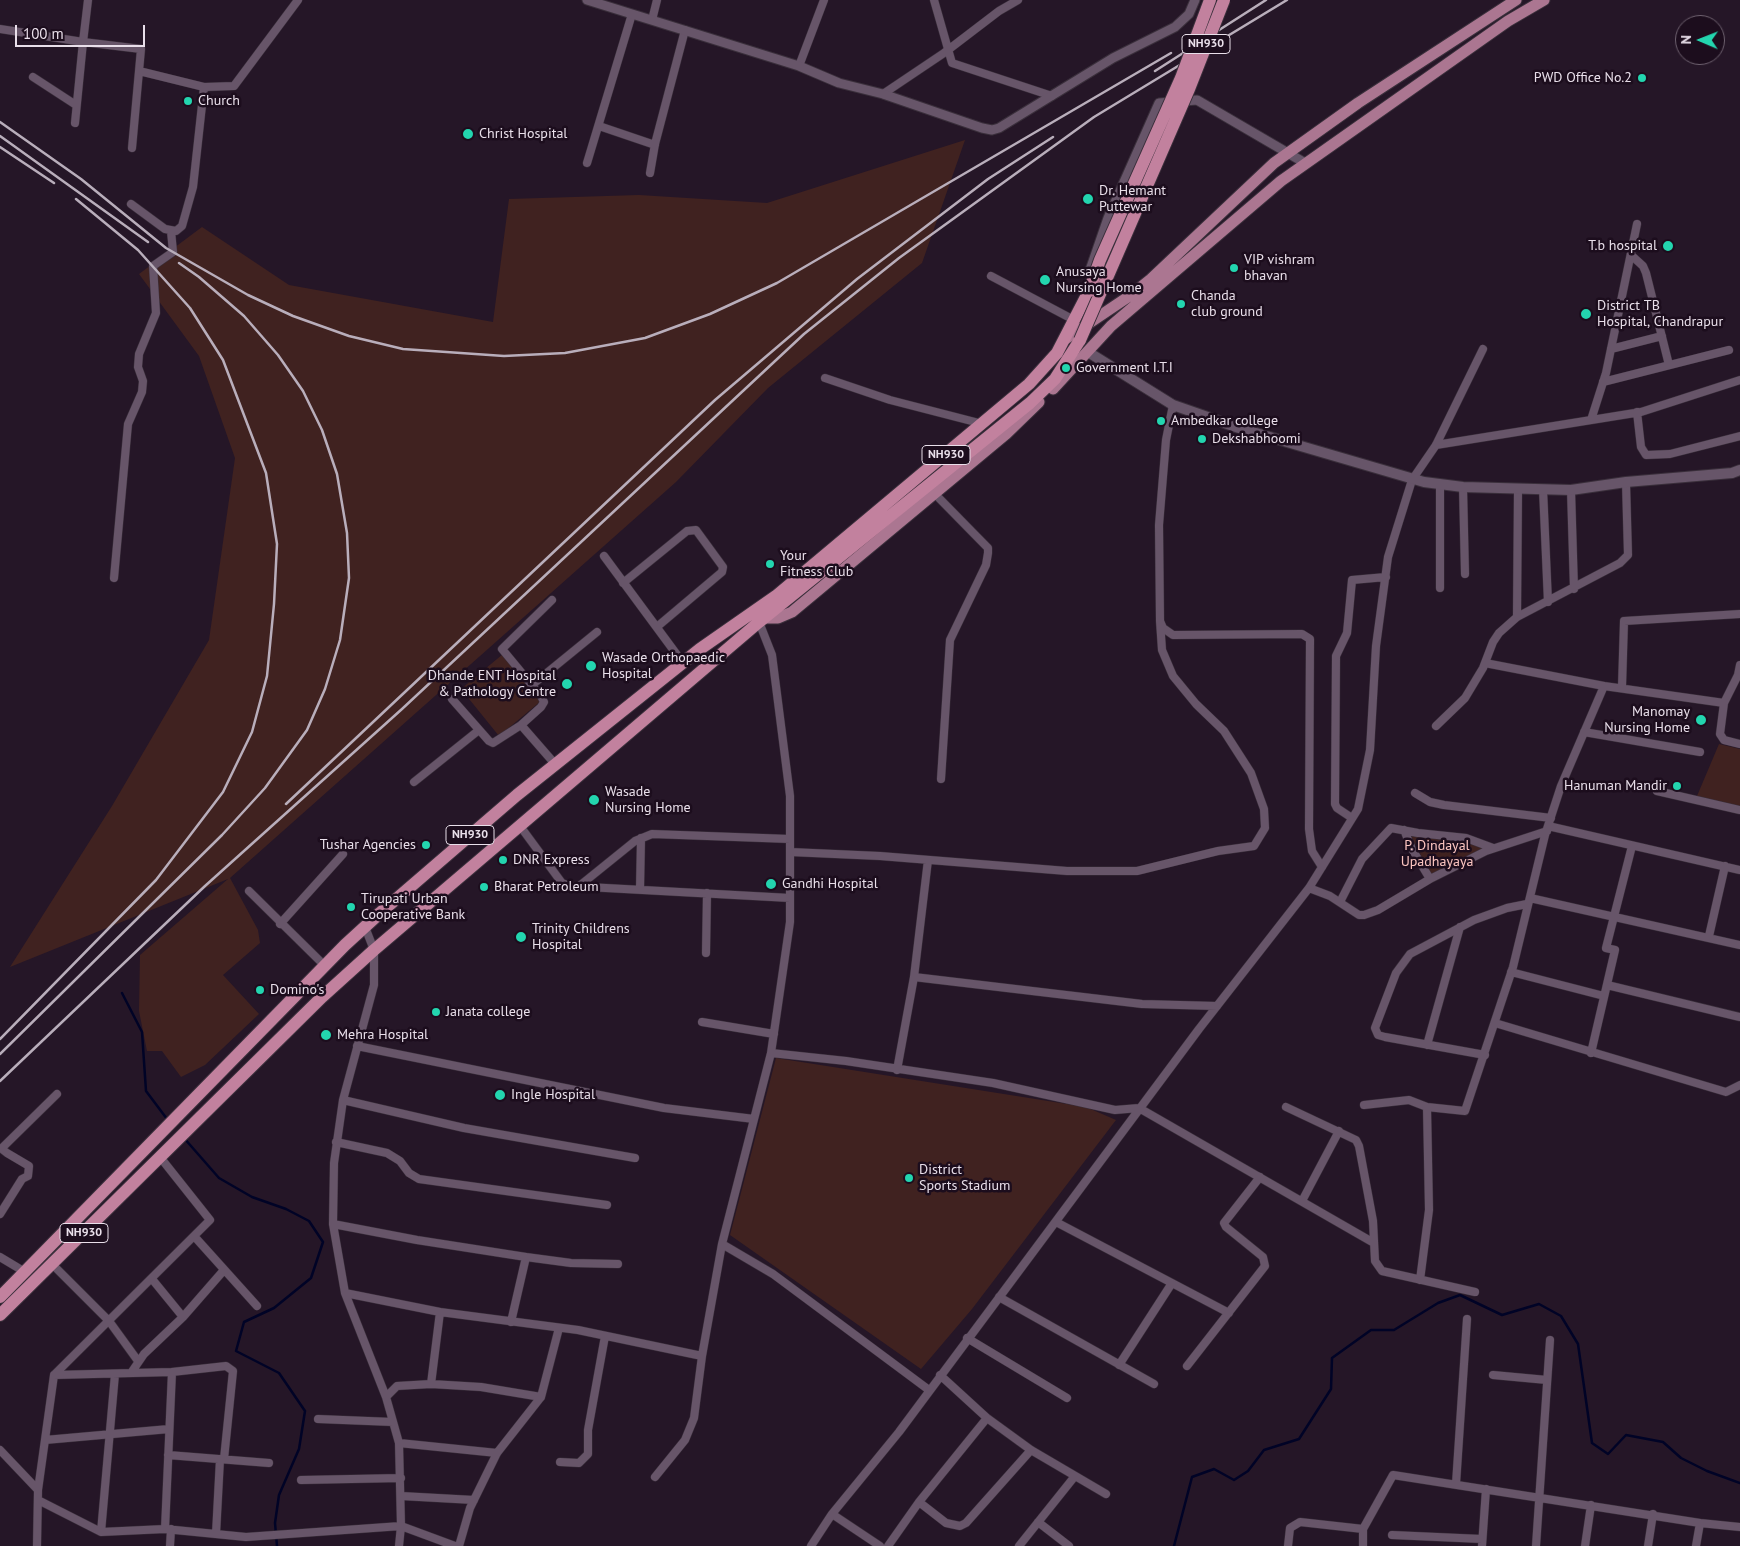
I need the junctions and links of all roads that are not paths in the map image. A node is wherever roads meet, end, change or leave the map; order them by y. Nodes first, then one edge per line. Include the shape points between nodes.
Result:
1 (88, 0) edge
2 (298, 0) edge
3 (590, 0) edge
4 (657, 0) edge
5 (824, 0) edge
6 (934, 0) edge
7 (1018, 0) edge
8 (1194, 0) edge
9 (1210, 0) edge
10 (1224, 0) edge
11 (1516, 0) edge
12 (1544, 0) edge
13 (632, 14) junction
14 (652, 20) junction
15 (0, 30) edge
16 (685, 30) junction
17 (82, 42) junction
18 (947, 50) junction
19 (799, 66) junction
20 (139, 71) junction
21 (32, 77) dead end
22 (204, 87) junction
23 (883, 94) junction
24 (1052, 96) junction
25 (76, 105) junction
26 (1334, 120) junction
27 (75, 123) dead end
28 (599, 126) junction
29 (1345, 136) junction
30 (655, 145) junction
31 (132, 148) dead end
32 (1288, 152) junction
33 (587, 163) dead end
34 (1305, 163) junction
35 (650, 173) dead end
36 (131, 204) dead end
37 (1636, 224) dead end
38 (171, 231) junction
39 (1631, 255) junction
40 (991, 276) dead end
41 (1080, 308) junction
42 (1074, 320) junction
43 (1662, 336) junction
44 (1064, 340) junction
45 (1482, 349) dead end
46 (1611, 350) junction
47 (1729, 350) dead end
48 (1088, 352) junction
49 (1669, 365) junction
50 (825, 378) dead end
51 (1740, 380) edge
52 (1603, 382) junction
53 (1172, 405) junction
54 (1637, 412) junction
55 (1591, 420) junction
56 (983, 424) junction
57 (1740, 436) edge
58 (1436, 445) junction
59 (1739, 473) edge
60 (1412, 480) junction
61 (1626, 482) junction
62 (1440, 485) junction
63 (1463, 487) junction
64 (1543, 489) junction
65 (1518, 490) junction
66 (1571, 490) junction
67 (934, 493) junction
68 (604, 556) dead end
69 (1465, 574) dead end
70 (1386, 577) junction
71 (114, 578) dead end
72 (623, 583) junction
73 (1440, 588) dead end
74 (1574, 589) junction
75 (552, 600) dead end
76 (1548, 602) junction
77 (1740, 614) edge
78 (1517, 617) junction
79 (762, 620) junction
80 (1160, 621) junction
81 (658, 626) junction
82 (596, 632) dead end
83 (683, 663) junction
84 (1485, 663) junction
85 (1740, 665) edge
86 (1739, 675) edge
87 (532, 685) junction
88 (1604, 686) junction
89 (1622, 687) junction
90 (452, 699) dead end
91 (1724, 703) junction
92 (521, 725) junction
93 (1436, 726) dead end
94 (479, 730) junction
95 (1584, 732) junction
96 (1740, 744) edge
97 (1700, 752) dead end
98 (555, 764) junction
99 (941, 780) dead end
100 (414, 782) dead end
101 (1657, 791) dead end
102 (1415, 793) dead end
103 (1740, 810) edge
104 (1352, 818) junction
105 (1551, 818) junction
106 (520, 826) junction
107 (1547, 829) junction
108 (1404, 830) junction
109 (641, 838) junction
110 (790, 839) junction
111 (1632, 846) junction
112 (1493, 848) junction
113 (790, 852) junction
114 (343, 854) dead end
115 (928, 860) junction
116 (1725, 866) junction
117 (1322, 868) junction
118 (1740, 870) edge
119 (1430, 879) junction
120 (578, 887) junction
121 (1309, 888) junction
122 (640, 890) junction
123 (249, 891) dead end
124 (707, 893) junction
125 (790, 898) junction
126 (1529, 901) junction
127 (1340, 902) junction
128 (1614, 918) junction
129 (280, 924) junction
130 (365, 927) junction
131 (1460, 927) junction
132 (1709, 936) junction
133 (1740, 945) edge
134 (374, 950) junction
135 (706, 953) dead end
136 (325, 966) junction
137 (1511, 972) junction
138 (914, 977) junction
139 (1607, 985) junction
140 (1604, 996) junction
141 (1217, 1006) junction
142 (1740, 1017) edge
143 (702, 1022) dead end
144 (1495, 1023) junction
145 (774, 1034) junction
146 (1427, 1045) junction
147 (357, 1046) junction
148 (771, 1053) junction
149 (1591, 1053) junction
150 (1484, 1056) junction
151 (897, 1070) junction
152 (1740, 1085) edge
153 (57, 1094) dead end
154 (343, 1100) junction
155 (1364, 1105) dead end
156 (1286, 1107) dead end
157 (1427, 1107) junction
158 (1139, 1108) junction
159 (754, 1119) junction
160 (1339, 1131) junction
161 (336, 1142) junction
162 (164, 1153) junction
163 (635, 1158) dead end
164 (1260, 1177) junction
165 (1302, 1201) junction
166 (607, 1205) dead end
167 (0, 1214) edge
168 (1056, 1222) junction
169 (333, 1224) junction
170 (194, 1236) junction
171 (1374, 1243) junction
172 (722, 1244) junction
173 (526, 1257) junction
174 (0, 1258) edge
175 (618, 1264) dead end
176 (53, 1265) junction
177 (224, 1270) junction
178 (24, 1272) junction
179 (152, 1279) junction
180 (1420, 1280) junction
181 (1172, 1283) junction
182 (344, 1292) junction
183 (1475, 1292) dead end
184 (0, 1297) edge
185 (998, 1297) junction
186 (257, 1306) dead end
187 (440, 1312) junction
188 (1229, 1313) junction
189 (0, 1315) edge
190 (183, 1317) junction
191 (1467, 1319) dead end
192 (109, 1321) junction
193 (511, 1322) junction
194 (559, 1328) junction
195 (605, 1336) junction
196 (967, 1338) junction
197 (1550, 1340) dead end
198 (702, 1356) junction
199 (138, 1361) junction
200 (1119, 1365) junction
201 (1186, 1366) dead end
202 (172, 1372) junction
203 (131, 1373) junction
204 (115, 1374) junction
205 (940, 1374) junction
206 (1492, 1375) dead end
207 (54, 1376) junction
208 (1547, 1380) junction
209 (432, 1384) junction
210 (1154, 1384) dead end
211 (929, 1390) junction
212 (386, 1397) junction
213 (541, 1397) junction
214 (1067, 1398) dead end
215 (987, 1418) junction
216 (318, 1419) dead end
217 (393, 1422) junction
218 (169, 1429) junction
219 (110, 1435) junction
220 (45, 1440) junction
221 (400, 1443) junction
222 (0, 1450) edge
223 (1030, 1450) junction
224 (497, 1453) junction
225 (168, 1455) junction
226 (222, 1459) junction
227 (560, 1462) dead end
228 (269, 1463) dead end
229 (1075, 1476) junction
230 (655, 1477) dead end
231 (401, 1478) junction
232 (301, 1480) dead end
233 (1456, 1484) junction
234 (1486, 1489) junction
235 (38, 1490) junction
236 (1106, 1494) dead end
237 (401, 1496) junction
238 (1539, 1497) junction
239 (38, 1500) junction
240 (474, 1500) junction
241 (919, 1502) junction
242 (1591, 1505) junction
243 (832, 1514) junction
244 (1653, 1514) junction
245 (1038, 1522) junction
246 (1700, 1523) junction
247 (402, 1526) junction
248 (1740, 1527) edge
249 (168, 1529) junction
250 (1363, 1529) junction
251 (101, 1532) junction
252 (216, 1534) junction
253 (1392, 1535) dead end
254 (264, 1536) junction
255 (1416, 1536) junction
256 (241, 1537) junction
257 (1482, 1542) edge
258 (37, 1546) edge
259 (170, 1546) edge
260 (239, 1546) edge
261 (262, 1546) edge
262 (399, 1546) edge
263 (455, 1546) edge
264 (459, 1546) edge
265 (812, 1546) edge
266 (880, 1546) edge
267 (888, 1546) edge
268 (1019, 1546) edge
269 (1069, 1546) edge
270 (1288, 1546) edge
271 (1363, 1546) edge
272 (1416, 1546) edge
273 (1536, 1546) edge
274 (1586, 1546) edge
275 (1648, 1546) edge
276 (1696, 1546) edge

1 - 17 street
2 - 22 street via 234,86
3 - 13 street
4 - 14 street
5 - 19 street
6 - 18 street
7 - 18 street
8 - 24 street via 1189,14 1181,23 1112,58
9 - 41 highway, NH930, bridge via 1181,78
10 - 79 highway, NH930, bridge via 1080,340 1055,378 1023,409
11 - 26 main road
12 - 29 main road via 1508,21
13 - 14 street
13 - 28 street
14 - 16 street
15 - 17 street
16 - 19 street
16 - 30 street
17 - 20 street via 141,49
17 - 25 street
18 - 23 street
18 - 24 street via 952,63
19 - 23 street via 838,83
20 - 22 street
20 - 31 street
21 - 25 street
22 - 38 street via 188,211 179,230
23 - 24 street via 988,130 1000,128
25 - 27 street
26 - 29 main road
26 - 32 main road
28 - 30 street
28 - 33 street
29 - 34 main road
30 - 35 street
32 - 34 street
32 - 41 street via 1197,100 1159,103 1094,256
32 - 44 main road via 1151,279
34 - 48 main road via 1111,326
36 - 38 street
37 - 39 street
38 - 71 street via 173,252 153,266 156,313 139,354 142,392 128,424
39 - 43 street via 1646,273
39 - 46 street
40 - 42 street
41 - 42 highway, NH930
42 - 44 highway, NH930
43 - 46 street
43 - 49 street
44 - 56 highway, NH930 via 1057,353 1029,384
45 - 58 street
46 - 52 street
47 - 49 street
48 - 53 main road
48 - 67 main road via 1006,434
49 - 52 street
50 - 56 street via 890,400
51 - 54 street
52 - 55 street
53 - 60 main road
53 - 80 street via 1159,525
54 - 55 street
54 - 57 street via 1641,447 1646,455 1670,454
55 - 58 street
56 - 83 highway, NH930 via 776,596
58 - 60 street
59 - 61 main road
60 - 62 main road
60 - 70 street via 1388,557
61 - 66 main road
61 - 74 street via 1628,554 1620,563
62 - 63 main road
62 - 73 street
63 - 65 main road
63 - 69 street
64 - 65 main road
64 - 66 main road
64 - 76 street
65 - 78 street
66 - 74 street
67 - 79 main road via 792,612
67 - 99 street via 988,548 986,565 950,640
68 - 72 street
70 - 104 street via 1376,646 1370,750 1358,809
70 - 104 street via 1352,580 1347,633 1336,656 1335,804
72 - 81 street
72 - 81 street via 687,531 696,530 723,567 722,572
74 - 76 street
75 - 87 street via 502,648
76 - 78 street
77 - 89 street via 1624,621
78 - 84 street via 1493,642
79 - 106 highway, NH930
79 - 110 street via 772,655 790,796
80 - 115 street via 1162,650 1173,676 1224,731 1251,773 1264,809 1265,828 1254,846 1218,851 1138,871 1067,871
80 - 117 street via 1163,628 1173,634 1302,634 1310,639 1309,829 1312,851
81 - 83 street
82 - 87 street
83 - 98 highway, NH930
84 - 88 street
84 - 93 street via 1465,698
85 - 86 street
86 - 91 street
87 - 92 street via 544,702
88 - 89 street
88 - 95 street
89 - 91 street
90 - 94 street
91 - 96 street via 1720,734 1728,742
92 - 94 street via 494,743
92 - 98 street
94 - 100 street
95 - 97 street
95 - 105 street
98 - 130 highway, NH930
101 - 103 street
102 - 105 street via 1430,802 1444,805
104 - 117 street
105 - 107 street
106 - 120 street via 562,883
106 - 134 highway, NH930
107 - 111 street
107 - 112 street
107 - 126 street
108 - 112 street via 1466,838
108 - 119 street
108 - 127 street via 1387,830 1369,849
109 - 110 street via 659,834
109 - 120 street
109 - 122 street
110 - 113 street
111 - 116 street
111 - 128 street
112 - 119 street
113 - 115 street
113 - 125 street
114 - 129 street
115 - 138 street
116 - 118 street
116 - 132 street
117 - 121 street
119 - 127 street via 1364,915
120 - 122 street
121 - 127 street
121 - 141 street
122 - 124 street
123 - 129 street
124 - 125 street
124 - 135 street
125 - 145 street via 790,922
126 - 128 street
126 - 131 street
126 - 137 street
128 - 132 street
128 - 139 street via 1606,948 1615,950
129 - 136 street
130 - 134 street
130 - 136 highway, NH930
131 - 146 street
131 - 146 street via 1410,954 1400,965 1376,1023 1378,1035
132 - 133 street
134 - 147 street via 374,985
134 - 162 highway, NH930
136 - 178 highway, NH930
137 - 140 street
137 - 144 street
138 - 141 street via 1142,1004
138 - 151 street
139 - 140 street
139 - 142 street
140 - 149 street
141 - 158 street
143 - 145 street
144 - 149 street
144 - 150 street
145 - 148 street
146 - 150 street
147 - 154 street
147 - 159 street via 664,1108
148 - 151 street
148 - 159 street
149 - 152 street via 1726,1092
150 - 157 street via 1466,1112
151 - 158 street via 993,1084 1115,1110
153 - 167 street via 3,1146 7,1153 29,1166 28,1176
154 - 161 street
154 - 163 street via 464,1128
155 - 157 street via 1409,1100
156 - 160 street
157 - 180 street via 1429,1210
158 - 164 street
158 - 168 street
159 - 172 street
160 - 165 street
160 - 171 street via 1350,1136 1359,1146
161 - 166 street via 387,1153 419,1179
161 - 169 street
162 - 170 street via 210,1220
162 - 176 highway, NH930
164 - 165 street
164 - 188 street via 1224,1220 1226,1227 1265,1261 1263,1269
165 - 171 street
168 - 181 street
168 - 185 street
169 - 173 street
169 - 182 street
170 - 177 street
170 - 179 street
171 - 180 street via 1375,1261 1382,1271
172 - 198 street
172 - 211 street via 773,1274
173 - 175 street via 571,1263
173 - 193 street
174 - 178 street
176 - 189 highway, NH930
176 - 192 street
177 - 186 street
177 - 190 street
178 - 184 highway, NH930
179 - 190 street
179 - 192 street
180 - 183 street
181 - 188 street
181 - 200 street
182 - 187 street
182 - 212 street
185 - 196 street
185 - 200 street
187 - 193 street
187 - 209 street
188 - 201 street
190 - 199 street
191 - 233 street
192 - 199 street
192 - 207 street
193 - 194 street
194 - 195 street
194 - 213 street
195 - 198 street
195 - 227 street via 588,1430 588,1454 579,1463
196 - 205 street
196 - 214 street
197 - 208 street
198 - 230 street via 690,1431
199 - 203 street
200 - 210 street
202 - 203 street
202 - 218 street
202 - 226 street via 226,1366 233,1371
203 - 204 street
204 - 207 street
204 - 219 street
205 - 211 street
205 - 215 street
206 - 208 street
207 - 220 street
208 - 238 street
209 - 212 street via 398,1386
209 - 213 street via 481,1387
211 - 243 street
212 - 217 street
213 - 224 street
215 - 223 street
215 - 241 street
216 - 217 street
217 - 221 street
218 - 219 street
218 - 225 street
219 - 220 street
219 - 251 street
220 - 235 street
221 - 224 street
221 - 231 street
222 - 235 street
223 - 229 street
223 - 241 street via 960,1526 946,1523
224 - 240 street
225 - 226 street
225 - 249 street
226 - 228 street
226 - 252 street
229 - 236 street
229 - 245 street
231 - 232 street
231 - 237 street
233 - 234 street
233 - 250 street via 1393,1475
234 - 238 street
234 - 257 street
235 - 239 street
237 - 240 street
237 - 247 street
238 - 242 street
238 - 273 street
239 - 251 street
239 - 258 street
240 - 264 street
241 - 267 street
242 - 244 street
242 - 274 street
243 - 265 street
243 - 266 street
244 - 246 street
244 - 275 street
245 - 268 street
245 - 269 street
246 - 248 street
246 - 276 street
247 - 254 street
247 - 262 street
247 - 263 street
249 - 251 street
249 - 252 street
249 - 259 street
250 - 270 street via 1300,1522 1290,1528
250 - 271 street
252 - 256 street
253 - 255 street
254 - 256 street
254 - 261 street
255 - 257 street
255 - 272 street
256 - 260 street

